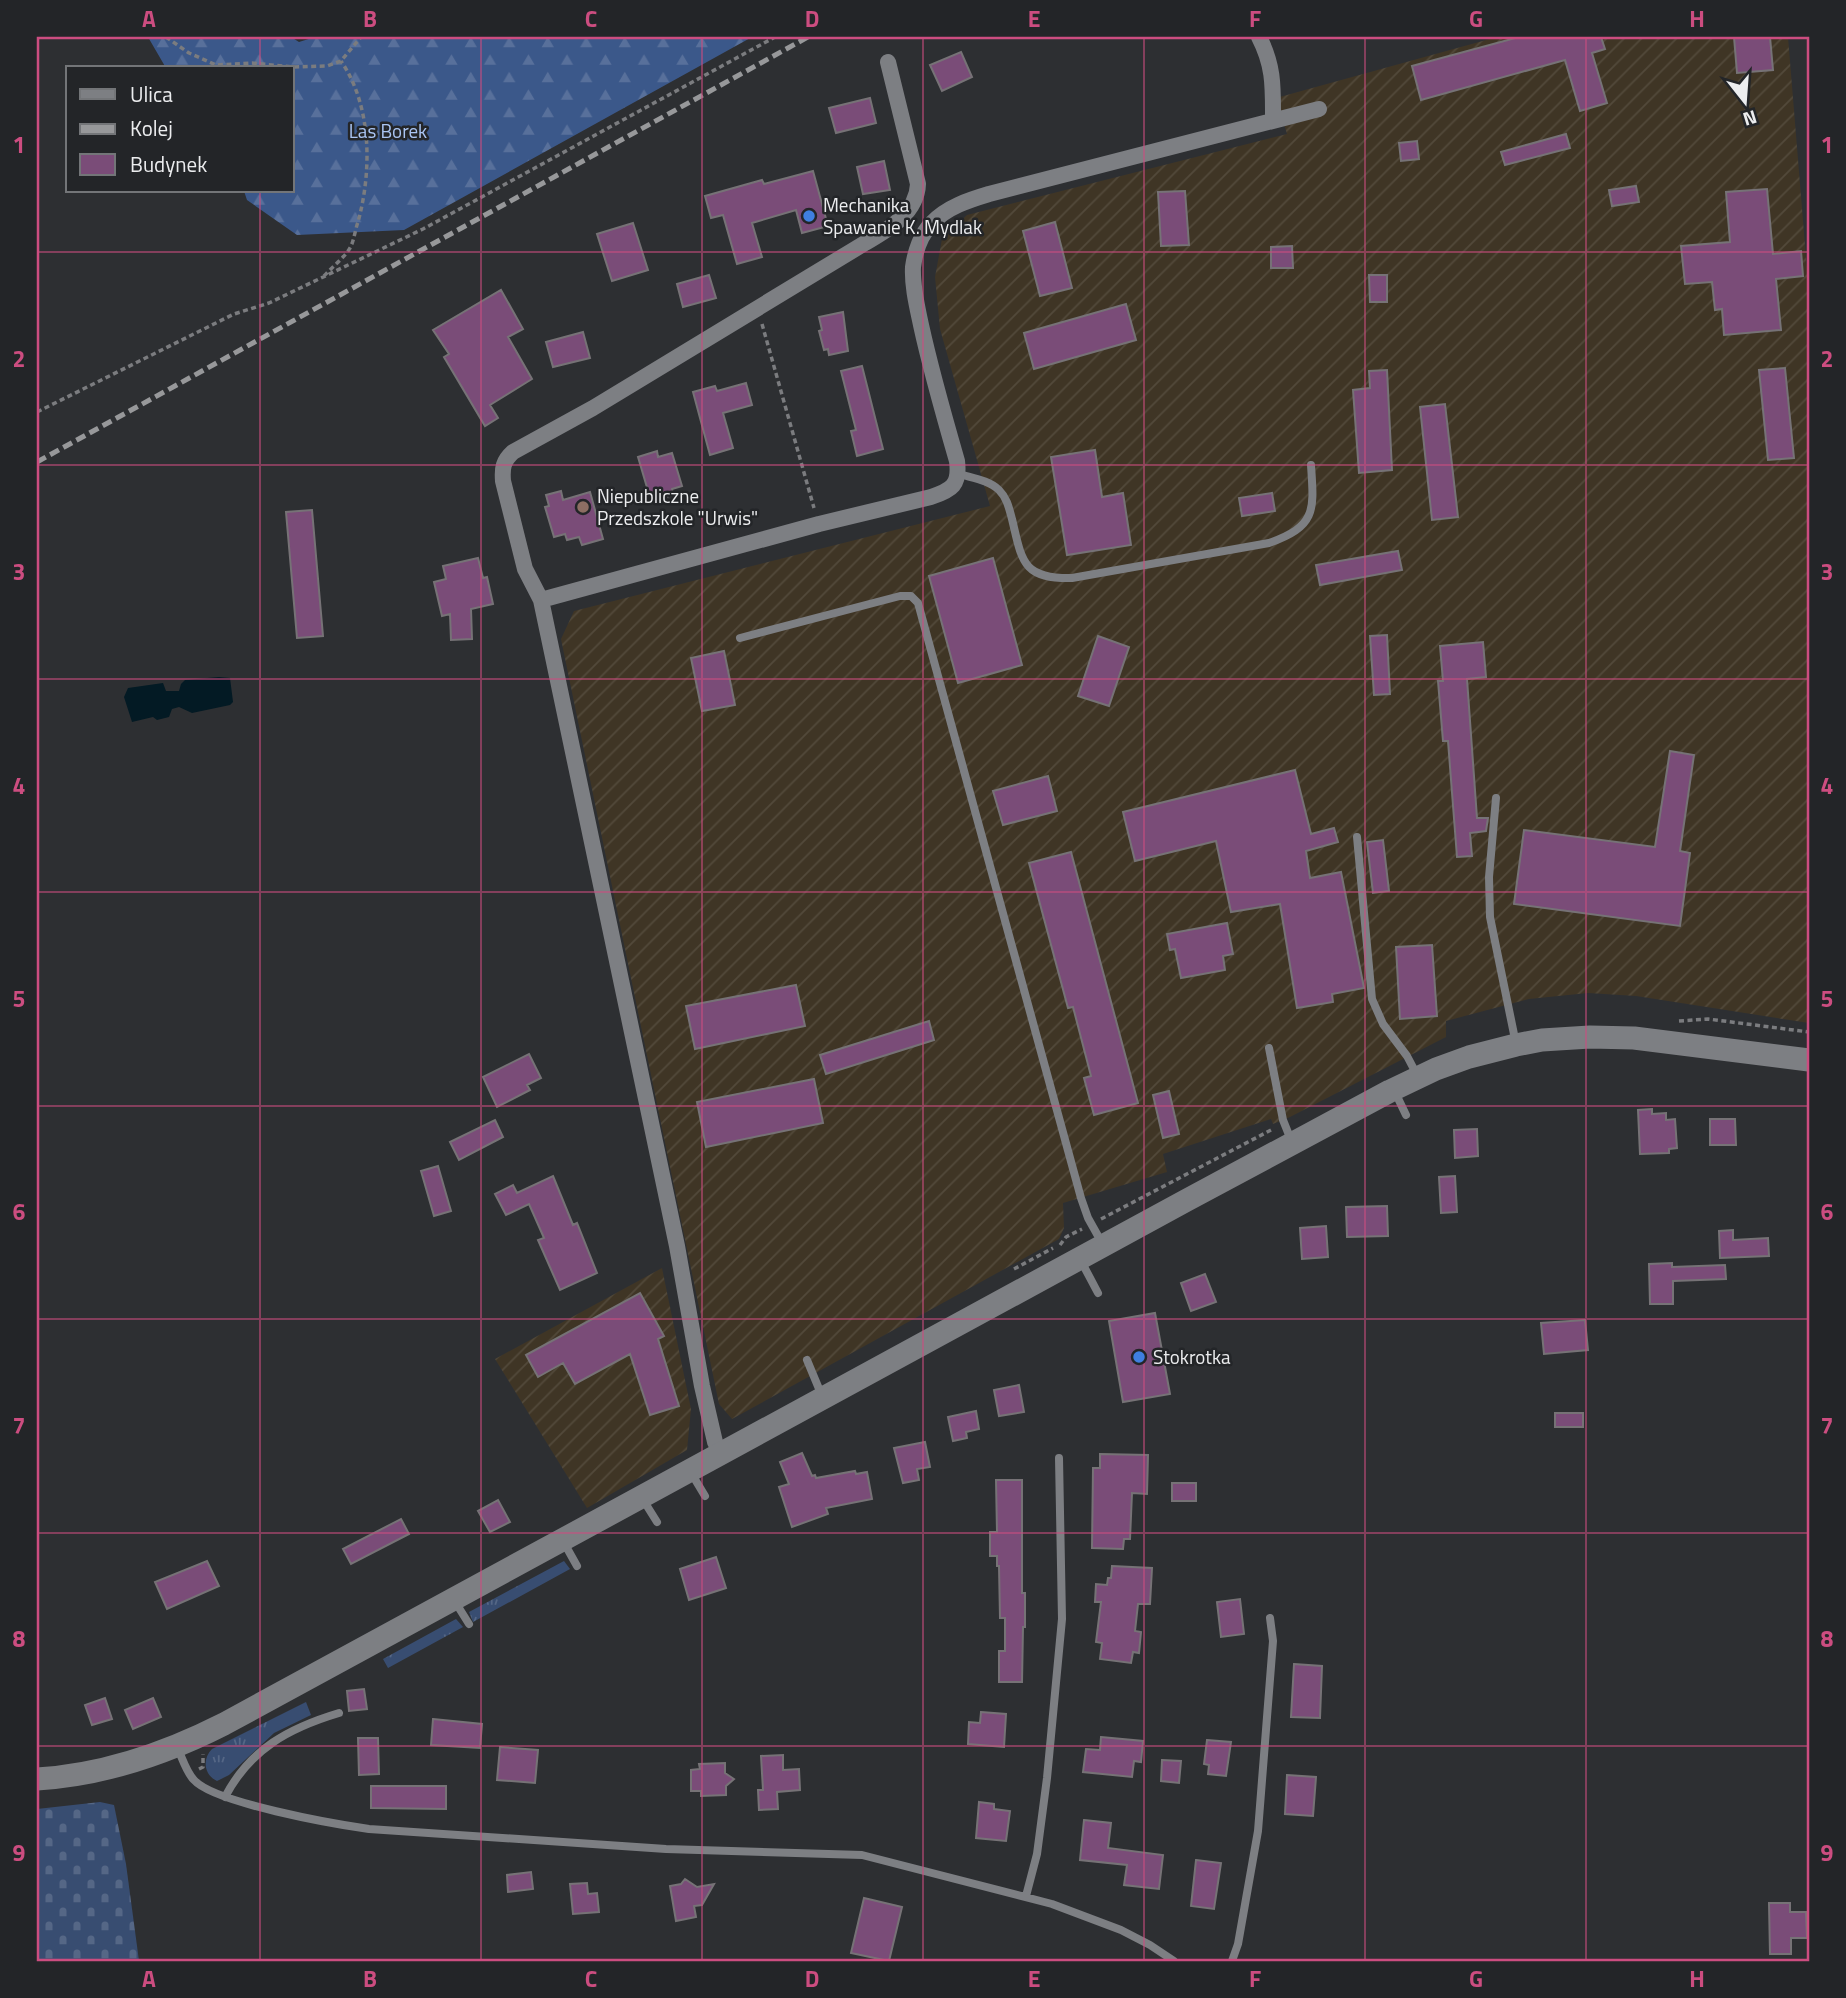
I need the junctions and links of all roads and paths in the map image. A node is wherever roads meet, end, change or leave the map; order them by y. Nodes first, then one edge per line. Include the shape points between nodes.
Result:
1 (166, 37) edge
2 (361, 37) edge
3 (775, 37) edge
4 (1259, 37) edge
5 (341, 61) junction
6 (888, 62) dead end
7 (283, 66) edge
8 (294, 67) edge
9 (1319, 109) dead end
10 (1273, 119) junction
11 (323, 277) junction
12 (758, 308) junction
13 (37, 412) edge
14 (1311, 465) dead end
15 (959, 474) junction
16 (819, 524) junction
17 (541, 600) junction
18 (740, 638) dead end
19 (1496, 798) dead end
20 (1357, 837) dead end
21 (1517, 1045) junction
22 (1269, 1048) dead end
23 (1809, 1060) edge
24 (1418, 1077) junction
25 (1393, 1089) junction
26 (1406, 1115) dead end
27 (1293, 1143) junction
28 (1103, 1246) junction
29 (1080, 1259) junction
30 (1098, 1293) dead end
31 (807, 1360) dead end
32 (823, 1399) junction
33 (721, 1454) junction
34 (1059, 1458) dead end
35 (690, 1471) junction
36 (705, 1496) dead end
37 (642, 1497) junction
38 (657, 1522) dead end
39 (562, 1541) junction
40 (577, 1566) dead end
41 (454, 1600) junction
42 (1270, 1618) dead end
43 (468, 1624) dead end
44 (339, 1713) dead end
45 (177, 1747) junction
46 (37, 1779) edge
47 (225, 1797) junction
48 (1026, 1896) junction
49 (1174, 1961) edge
50 (1232, 1961) edge

1 - 7 path via 216,65
2 - 5 path
3 - 11 path via 424,229
4 - 10 street via 1271,63
5 - 8 path
5 - 11 path via 362,111 368,171 351,247
6 - 12 street via 919,184 918,197 887,230
9 - 10 street
10 - 15 street via 989,194 964,202 931,223 916,250 915,294
11 - 13 path via 234,314
12 - 16 path
12 - 17 street via 506,458 503,481 525,569
14 - 15 lane via 1314,507 1289,536 1072,578 1037,575 1027,566 1004,496 996,487
15 - 16 street via 947,491 931,497
16 - 17 street
17 - 33 street via 705,1397
18 - 28 lane via 900,596 911,596 918,603 1081,1198
19 - 21 lane via 1490,917
20 - 24 lane via 1372,999
21 - 23 main road via 1561,1038 1620,1037
21 - 24 main road
22 - 27 lane via 1285,1126
24 - 25 main road
25 - 26 lane
25 - 27 main road
27 - 28 main road
28 - 29 main road
29 - 30 lane
29 - 32 main road
31 - 32 lane
32 - 33 main road
33 - 35 main road
34 - 48 lane via 1062,1619 1037,1854
35 - 36 lane
35 - 37 main road
37 - 38 lane
37 - 39 main road
39 - 40 lane
39 - 41 main road
41 - 43 lane
41 - 45 main road
42 - 50 lane via 1273,1641 1258,1831
44 - 47 lane via 306,1723 275,1740 238,1776
45 - 46 main road via 119,1766
45 - 47 lane via 192,1779
47 - 48 lane via 369,1829 666,1849 862,1855
48 - 49 lane via 1121,1930

